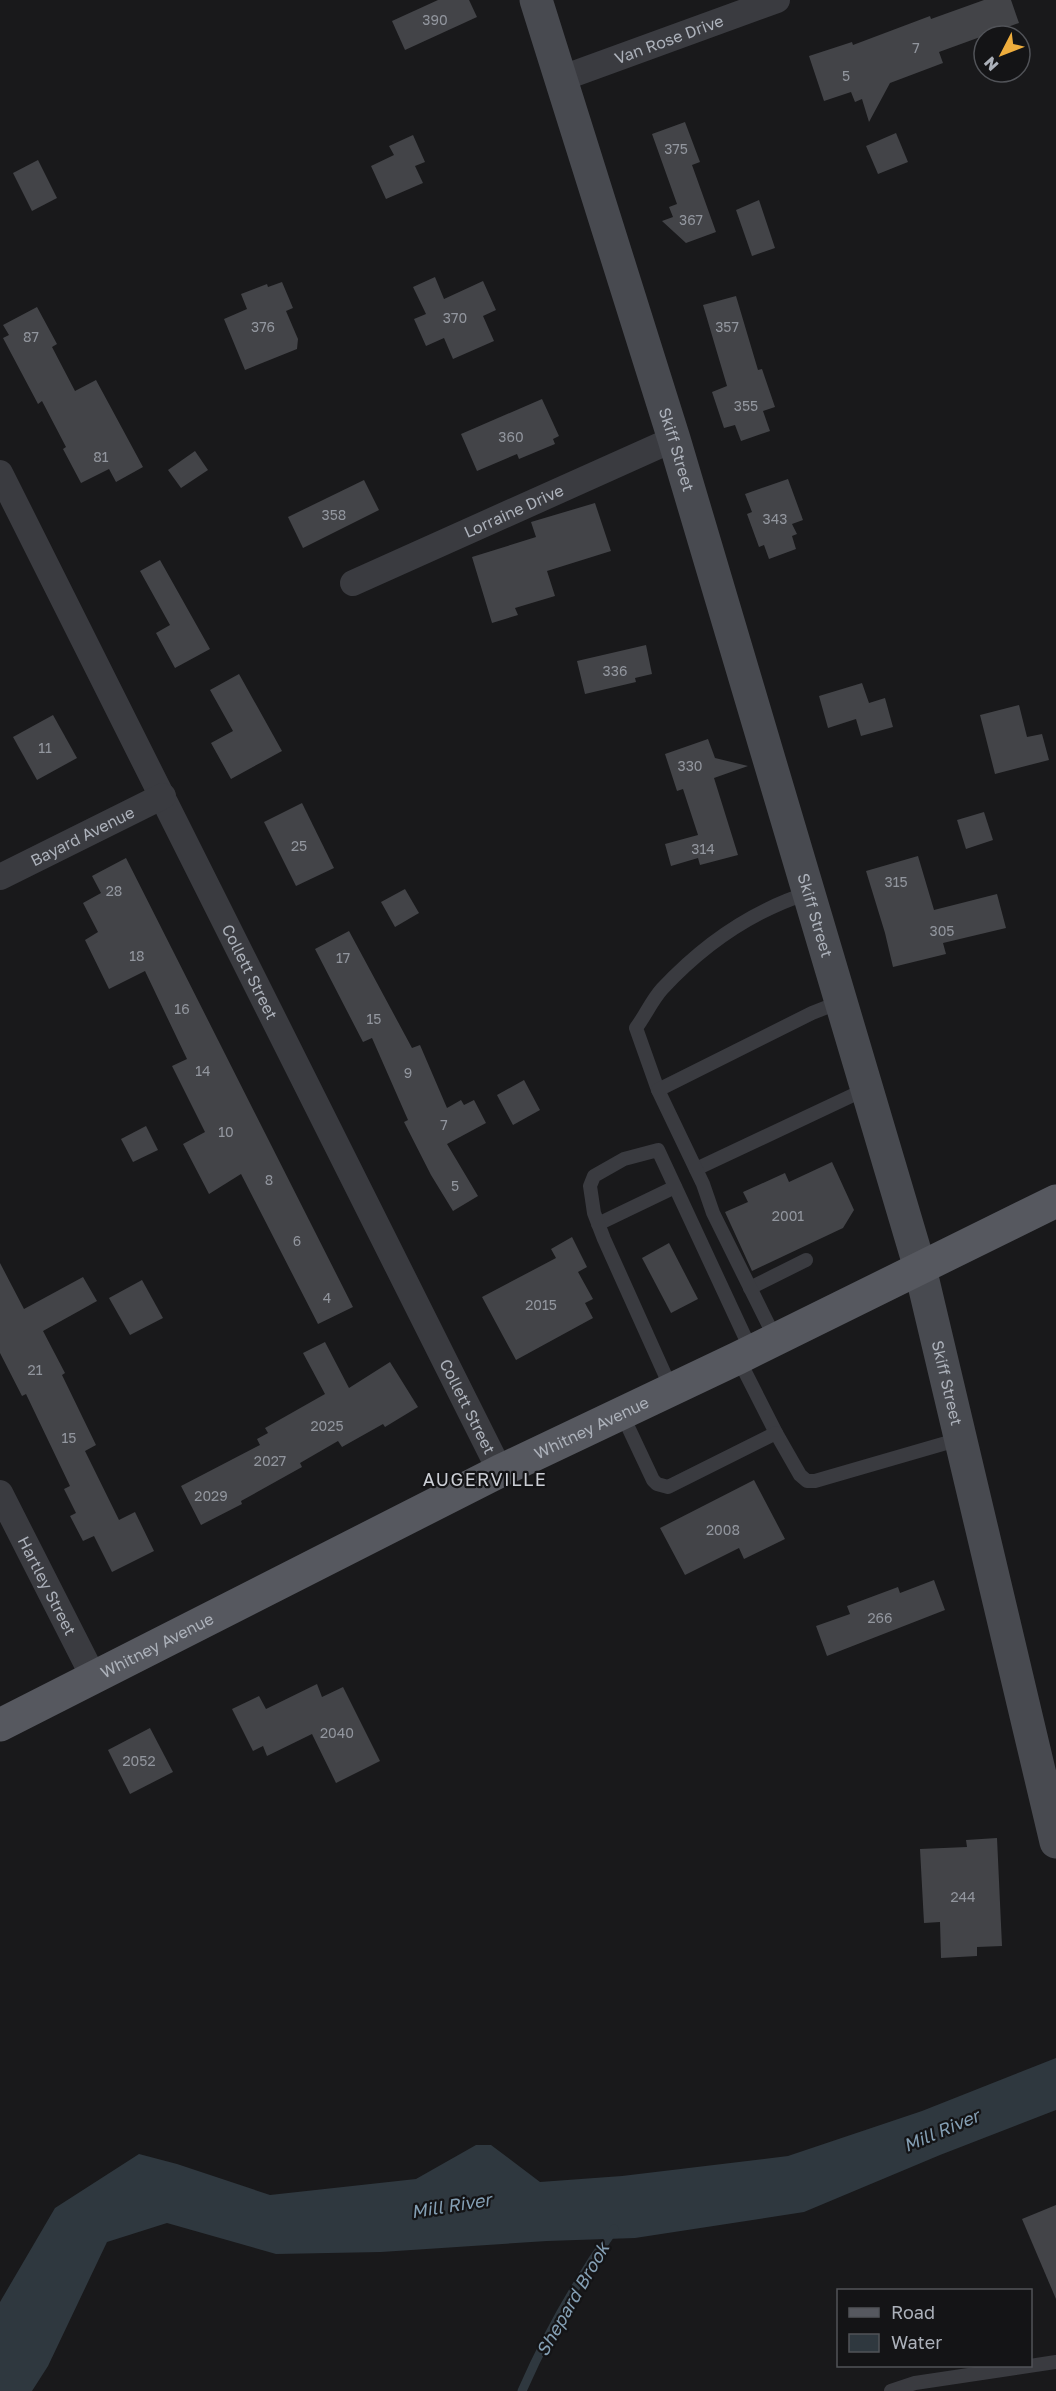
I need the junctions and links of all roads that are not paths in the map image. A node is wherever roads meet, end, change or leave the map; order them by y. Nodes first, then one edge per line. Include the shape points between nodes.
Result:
1 (536, 0) edge
2 (777, 0) edge
3 (560, 79) junction
4 (674, 439) junction
5 (0, 473) edge
6 (353, 583) dead end
7 (163, 796) junction
8 (0, 877) edge
9 (808, 893) junction
10 (840, 1002) junction
11 (658, 1089) junction
12 (866, 1089) junction
13 (696, 1169) junction
14 (675, 1187) junction
15 (1056, 1201) edge
16 (598, 1224) junction
17 (806, 1260) dead end
18 (920, 1268) junction
19 (750, 1288) junction
20 (755, 1349) junction
21 (671, 1388) junction
22 (621, 1412) junction
23 (776, 1433) junction
24 (960, 1439) junction
25 (500, 1471) junction
26 (0, 1493) edge
27 (94, 1678) junction
28 (0, 1725) edge
29 (1056, 1842) edge
30 (1056, 2362) edge
31 (1032, 2366) edge
32 (1022, 2367) edge
33 (891, 2391) edge

1 - 3 main road, Skiff Street
2 - 3 street, Van Rose Drive
3 - 4 main road, Skiff Street
4 - 6 street, Lorraine Drive
4 - 9 main road, Skiff Street
5 - 7 street, Collett Street
7 - 8 street, Bayard Avenue
7 - 25 street, Collett Street
9 - 10 main road, Skiff Street
9 - 11 lane via 756,914 711,944 661,990 636,1028
10 - 11 lane
10 - 12 main road, Skiff Street
11 - 13 lane
12 - 13 lane
12 - 18 main road, Skiff Street
13 - 19 lane
14 - 16 lane
14 - 16 lane via 658,1150 624,1160 594,1176 590,1186
14 - 20 lane
15 - 18 main road, Whitney Avenue
16 - 21 lane
17 - 19 lane
18 - 20 main road, Whitney Avenue
18 - 24 main road, Skiff Street
19 - 20 lane
20 - 21 main road, Whitney Avenue
20 - 23 lane
21 - 22 main road, Whitney Avenue
22 - 23 lane via 653,1480 668,1487
22 - 25 main road, Whitney Avenue
23 - 24 lane via 807,1481
24 - 29 main road, Skiff Street
25 - 27 main road, Whitney Avenue
26 - 27 street, Hartley Street
27 - 28 main road, Whitney Avenue
30 - 31 lane
32 - 33 lane via 915,2383

